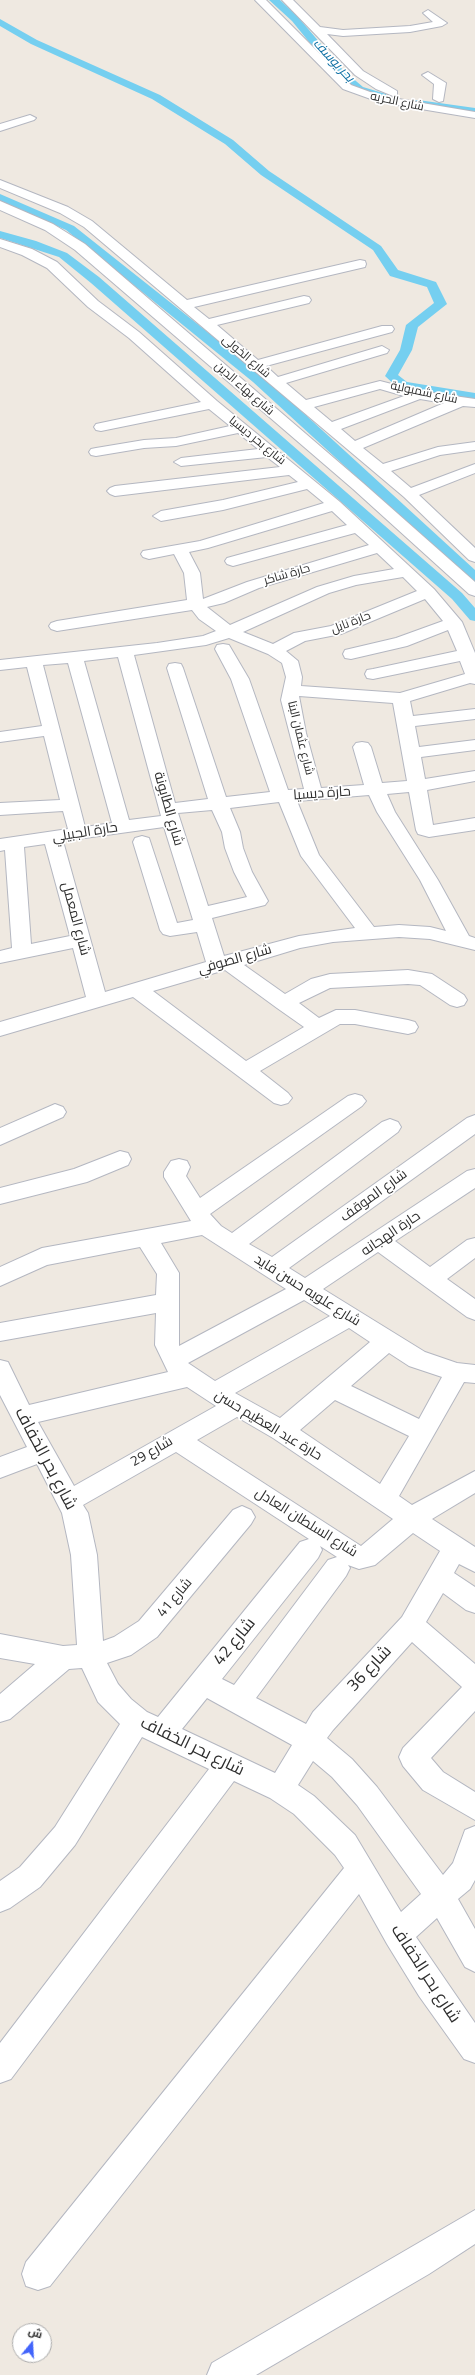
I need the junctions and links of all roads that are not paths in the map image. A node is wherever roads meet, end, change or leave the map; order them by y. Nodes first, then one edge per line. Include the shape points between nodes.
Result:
1 (260, 0) edge
2 (287, 0) edge
3 (428, 12) dead end
4 (315, 30) junction
5 (428, 75) dead end
6 (439, 99) junction
7 (475, 104) edge
8 (475, 115) edge
9 (30, 118) dead end
10 (0, 128) edge
11 (0, 184) edge
12 (0, 205) edge
13 (0, 243) edge
14 (360, 264) dead end
15 (304, 300) dead end
16 (184, 305) junction
17 (206, 324) junction
18 (387, 329) dead end
19 (382, 350) dead end
20 (255, 365) junction
21 (276, 382) junction
22 (419, 395) junction
23 (468, 402) edge
24 (212, 404) junction
25 (303, 405) junction
26 (102, 427) dead end
27 (241, 428) junction
28 (330, 428) junction
29 (475, 446) edge
30 (353, 447) junction
31 (96, 452) dead end
32 (272, 452) junction
33 (181, 462) dead end
34 (293, 470) junction
35 (381, 470) junction
36 (473, 470) edge
37 (310, 484) junction
38 (115, 491) dead end
39 (409, 494) junction
40 (335, 506) junction
41 (161, 516) dead end
42 (358, 527) junction
43 (179, 548) junction
44 (379, 548) junction
45 (149, 554) dead end
46 (475, 557) edge
47 (233, 561) dead end
48 (406, 572) junction
49 (475, 591) edge
50 (428, 592) junction
51 (196, 604) junction
52 (454, 622) junction
53 (57, 626) dead end
54 (229, 632) junction
55 (224, 649) dead end
56 (274, 650) junction
57 (125, 652) junction
58 (351, 654) dead end
59 (467, 654) junction
60 (75, 657) junction
61 (34, 662) junction
62 (0, 665) edge
63 (175, 668) dead end
64 (373, 674) dead end
65 (475, 677) edge
66 (291, 690) junction
67 (401, 698) junction
68 (475, 714) edge
69 (405, 722) junction
70 (52, 730) junction
71 (0, 737) edge
72 (475, 745) edge
73 (362, 746) dead end
74 (410, 753) junction
75 (475, 776) edge
76 (416, 786) junction
77 (376, 790) junction
78 (314, 794) junction
79 (283, 797) junction
80 (71, 804) junction
81 (219, 804) junction
82 (0, 809) edge
83 (169, 815) junction
84 (475, 824) edge
85 (122, 827) junction
86 (78, 834) junction
87 (53, 838) junction
88 (142, 842) dead end
89 (7, 844) edge
90 (202, 920) junction
91 (368, 932) junction
92 (81, 940) junction
93 (468, 942) edge
94 (22, 952) junction
95 (1, 957) dead end
96 (222, 964) junction
97 (136, 989) junction
98 (97, 1000) junction
99 (457, 1000) dead end
100 (284, 1003) junction
101 (318, 1027) junction
102 (408, 1027) dead end
103 (0, 1029) edge
104 (244, 1071) junction
105 (281, 1098) dead end
106 (355, 1100) dead end
107 (55, 1112) dead end
108 (475, 1123) edge
109 (390, 1127) dead end
110 (0, 1137) edge
111 (120, 1159) dead end
112 (179, 1167) dead end
113 (475, 1177) edge
114 (0, 1196) edge
115 (201, 1219) junction
116 (146, 1237) junction
117 (380, 1242) junction
118 (233, 1244) junction
119 (475, 1246) edge
120 (272, 1269) junction
121 (0, 1277) edge
122 (430, 1279) junction
123 (305, 1290) junction
124 (470, 1300) edge
125 (168, 1302) junction
126 (349, 1317) junction
127 (0, 1332) edge
128 (387, 1341) junction
129 (181, 1368) junction
130 (0, 1369) edge
131 (466, 1373) edge
132 (333, 1387) junction
133 (214, 1393) junction
134 (236, 1406) junction
135 (22, 1416) junction
136 (282, 1431) junction
137 (424, 1432) junction
138 (175, 1439) junction
139 (44, 1451) junction
140 (0, 1468) edge
141 (475, 1481) edge
142 (384, 1499) junction
143 (70, 1500) junction
144 (242, 1517) dead end
145 (412, 1518) junction
146 (309, 1550) dead end
147 (465, 1554) edge
148 (338, 1568) dead end
149 (439, 1576) junction
150 (475, 1602) edge
151 (411, 1626) junction
152 (0, 1646) edge
153 (91, 1656) junction
154 (63, 1658) junction
155 (475, 1681) edge
156 (203, 1682) junction
157 (475, 1692) edge
158 (238, 1702) junction
159 (0, 1710) edge
160 (137, 1721) junction
161 (161, 1734) junction
162 (310, 1741) junction
163 (229, 1765) junction
164 (280, 1789) junction
165 (475, 1807) edge
166 (475, 1839) edge
167 (362, 1869) junction
168 (441, 1897) junction
169 (0, 1898) edge
170 (397, 1934) junction
171 (475, 1957) edge
172 (475, 2048) edge
173 (0, 2068) edge
174 (475, 2226) edge
175 (38, 2274) dead end
176 (224, 2375) edge

1 - 8 street, شارع الحريه via 347,87 379,99
2 - 4 street
3 - 4 street via 442,23 370,32
4 - 6 street via 359,73 380,87 404,95
5 - 6 street via 440,83
6 - 7 street
9 - 10 street
11 - 16 street, شارع الخولى via 81,219
12 - 49 street, شارع بهاء الدين via 12,216 66,237 111,273 358,486
13 - 24 street, شارع بحر ديسيا via 27,252 52,265 93,304 134,335
14 - 16 street
15 - 17 street
16 - 17 street, شارع الخولى
17 - 20 street, شارع الخولى
18 - 20 street
19 - 21 street
20 - 21 street, شارع الخولى
21 - 25 street, شارع الخولى
22 - 23 street, شارع شمبولية
22 - 25 street, شارع شمبولية via 380,385
22 - 28 street
23 - 30 street
24 - 26 street
24 - 27 street, شارع بحر ديسيا
25 - 28 street, شارع الخولى
27 - 31 street via 176,442
27 - 32 street, شارع بحر ديسيا
28 - 30 street, شارع الخولى
29 - 35 street via 438,451
30 - 35 street, شارع الخولى
32 - 33 street
32 - 34 street, شارع بحر ديسيا
34 - 37 street, شارع بحر ديسيا
34 - 38 street
35 - 39 street, شارع الخولى
36 - 39 street
37 - 40 street, شارع بحر ديسيا
37 - 41 street via 223,505
39 - 46 street, شارع الخولى
40 - 42 street, شارع بحر ديسيا
40 - 43 street via 202,545
42 - 44 street, شارع بحر ديسيا
42 - 47 street
43 - 45 street
43 - 51 street via 192,573
44 - 48 street, شارع بحر ديسيا
44 - 51 street, حارة شاكر via 253,585 218,600
48 - 50 street, شارع بحر ديسيا
48 - 54 street via 354,581 323,590
50 - 52 street, شارع بحر ديسيا
50 - 56 street, حارة نايل via 335,630 300,637
51 - 53 street, حارة شاكر
51 - 54 street, شارع عثمان البنا via 209,619
52 - 58 street via 401,642
52 - 59 street, شارع بحر ديسيا
54 - 56 street, شارع عثمان البنا
54 - 57 street via 206,640
55 - 79 street via 238,675
56 - 66 street, شارع عثمان البنا via 290,661 293,669
57 - 60 street
57 - 83 street, شارع الطابونة
59 - 64 street
59 - 65 street, شارع بحر ديسيا
60 - 61 street
60 - 85 street
61 - 62 street
61 - 70 street
63 - 81 street
65 - 67 street
66 - 67 street
66 - 78 street, شارع عثمان البنا via 290,700 297,733
67 - 69 street
68 - 69 street
69 - 74 street
70 - 71 street
70 - 80 street
72 - 74 street
73 - 77 street
74 - 76 street
75 - 76 street, حارة ديسيا
76 - 77 street, حارة ديسيا
76 - 84 street via 426,831
77 - 78 street, حارة ديسيا
77 - 93 street via 389,818
78 - 79 street, حارة ديسيا
79 - 81 street, حارة ديسيا
79 - 91 street via 310,856
80 - 82 street
80 - 86 street
81 - 83 street, حارة ديسيا
81 - 90 street via 243,872 258,901
83 - 85 street, حارة الجبيلي
83 - 90 street, شارع الطابونة
85 - 86 street, حارة الجبيلي
86 - 87 street, حارة الجبيلي
87 - 89 street, حارة الجبيلي
87 - 92 street, شارع المعمل
88 - 90 street via 170,930
89 - 94 street
90 - 96 street, شارع الطابونة
91 - 93 street, شارع الصوفي via 422,933
91 - 96 street, شارع الصوفي via 299,942
92 - 94 street
92 - 98 street, شارع المعمل
94 - 95 street
96 - 97 street, شارع الصوفي
96 - 100 street
97 - 98 street, شارع الصوفي
97 - 104 street
98 - 103 street, شارع الصوفي
99 - 100 street via 424,979 408,977 330,981 318,984
100 - 101 street
101 - 102 street via 329,1020 346,1016
101 - 104 street
104 - 105 street
106 - 115 street
107 - 110 street
108 - 120 street, شارع الموقف
109 - 118 street
111 - 114 street via 79,1176
112 - 115 street, شارع علويه حسن فايد via 175,1177
113 - 117 street, حارة الهجانه
115 - 116 street
115 - 118 street, شارع علويه حسن فايد
116 - 121 street via 42,1257
116 - 125 street via 168,1273
117 - 122 street
117 - 123 street, حارة الهجانه
118 - 120 street, شارع علويه حسن فايد
119 - 122 street
120 - 123 street, شارع علويه حسن فايد
122 - 124 street
123 - 126 street, شارع علويه حسن فايد
123 - 129 street, حارة الهجانه
125 - 127 street
125 - 129 street via 167,1345
126 - 128 street, شارع علويه حسن فايد
126 - 133 street
128 - 131 street, شارع علويه حسن فايد via 417,1359
128 - 132 street
129 - 133 street, حارة عبد العظيم حسن
129 - 135 street, حارة الهجانه
130 - 135 street, شارع بحر الخفاف
131 - 137 street
132 - 136 street
132 - 137 street via 381,1413
133 - 134 street, حارة عبد العظيم حسن
134 - 136 street, حارة عبد العظيم حسن
134 - 138 street, شارع 29
135 - 139 street, شارع بحر الخفاف
136 - 142 street, حارة عبد العظيم حسن
137 - 142 street
138 - 143 street, شارع 29
138 - 145 street, شارع السلطان العادل via 358,1558 366,1557
139 - 140 street
139 - 143 street, شارع بحر الخفاف
141 - 145 street, شارع السلطان العادل
142 - 145 street, حارة عبد العظيم حسن
143 - 153 street, شارع بحر الخفاف via 79,1526 84,1555
144 - 153 street, شارع 41 via 148,1629 122,1647
145 - 147 street, حارة عبد العظيم حسن
146 - 156 street, شارع 42
147 - 149 street, شارع 36
148 - 158 street
149 - 150 street
149 - 151 street, شارع 36
151 - 155 street
151 - 162 street, شارع 36 via 338,1703
152 - 154 street, شارع 41
153 - 154 street, شارع 41
153 - 160 street, شارع بحر الخفاف via 108,1693
154 - 159 street
156 - 158 street
156 - 161 street, شارع 42
157 - 165 street via 413,1757 433,1781
158 - 162 street
160 - 161 street, شارع بحر الخفاف
160 - 169 street via 65,1836 30,1877
161 - 163 street, شارع بحر الخفاف
162 - 164 street, شارع 36
162 - 168 street via 342,1768 367,1796
163 - 164 street, شارع بحر الخفاف
163 - 173 street
164 - 167 street, شارع بحر الخفاف via 304,1805 325,1824 345,1845
166 - 168 street via 460,1879
167 - 170 street, شارع بحر الخفاف
167 - 175 street
168 - 170 street
168 - 171 street
170 - 172 street, شارع بحر الخفاف via 430,1986
174 - 176 street

